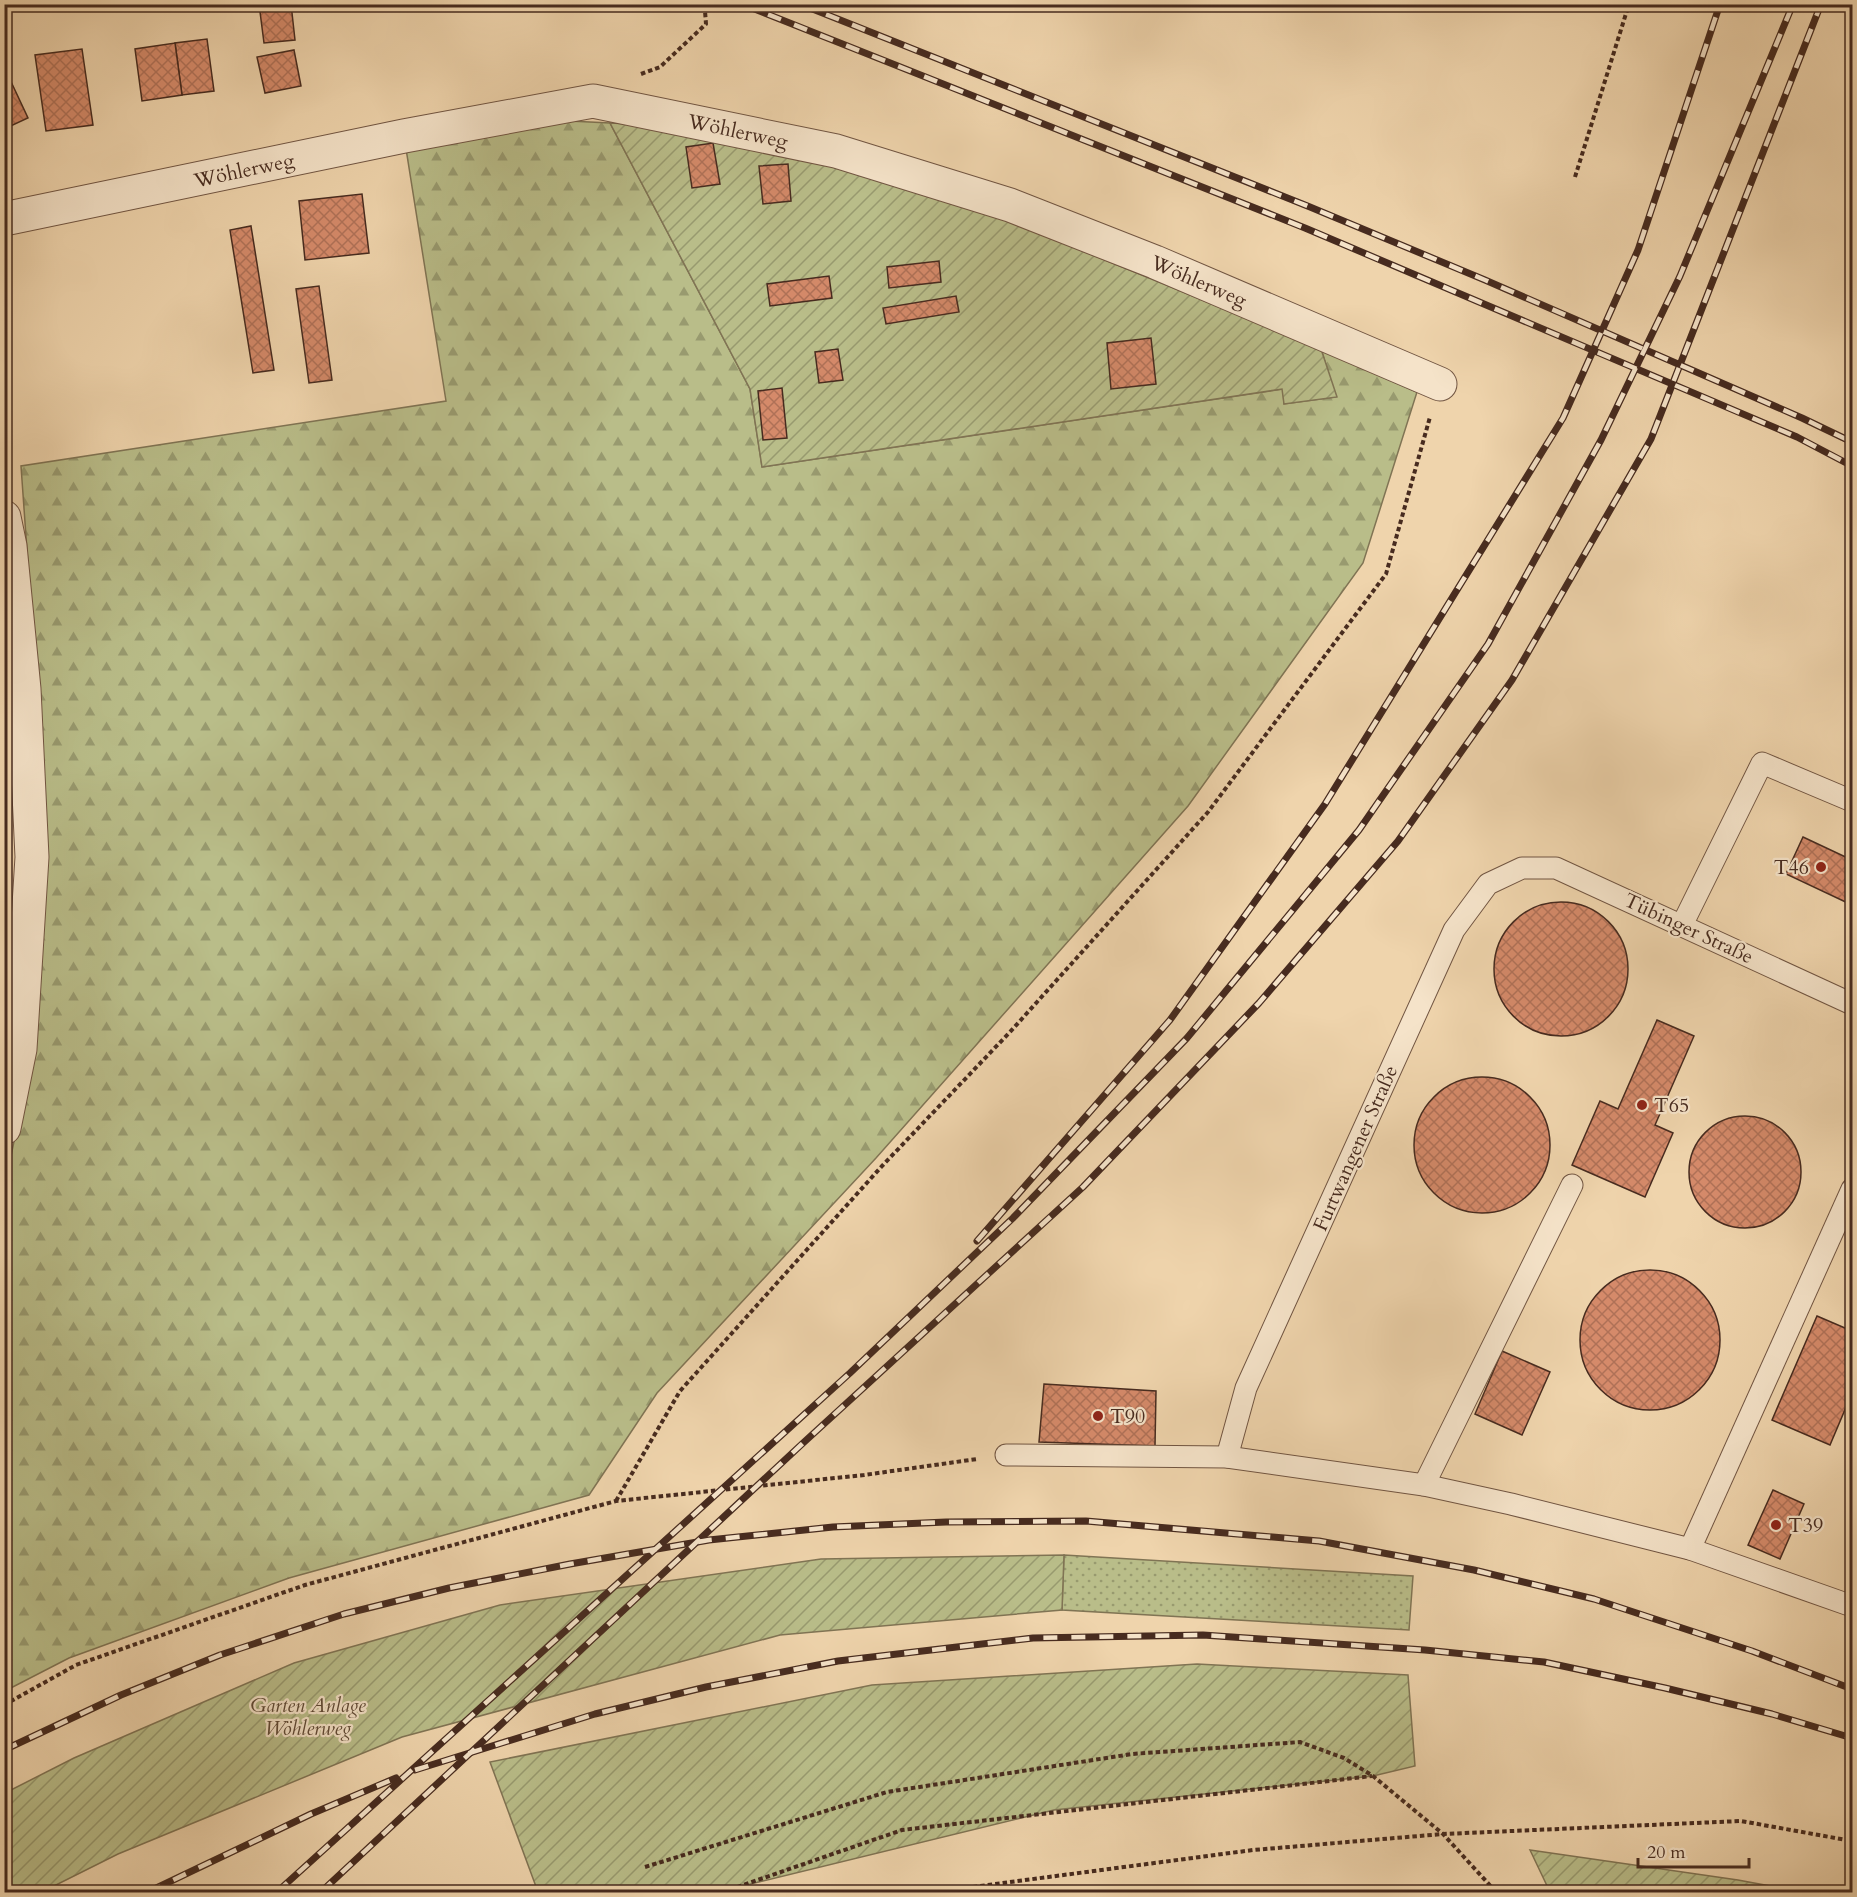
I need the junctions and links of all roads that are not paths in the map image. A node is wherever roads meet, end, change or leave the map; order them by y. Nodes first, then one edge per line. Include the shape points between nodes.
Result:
1 (4, 219) edge
2 (1440, 384) road end
3 (4, 518) edge
4 (1852, 801) edge
5 (1521, 868) joint
6 (1682, 925) junction
7 (1852, 1004) edge
8 (4, 1128) edge
9 (1572, 1185) dead end
10 (1852, 1189) edge
11 (1006, 1455) road end
12 (1227, 1457) junction
13 (1424, 1485) junction
14 (1689, 1549) junction
15 (1852, 1606) edge

1 - 2 street, Wöhlerweg via 593,101 836,151 1010,205 1155,262
3 - 8 street via 24,689 32,856 20,1049
4 - 6 lane via 1762,763
5 - 6 lane, Tübinger Straße via 1556,868
5 - 12 lane, Furtwangener Straße via 1488,884 1454,930 1245,1388
6 - 7 lane, Tübinger Straße
9 - 13 lane
10 - 14 lane
11 - 12 lane
12 - 13 lane
13 - 14 lane
14 - 15 lane

